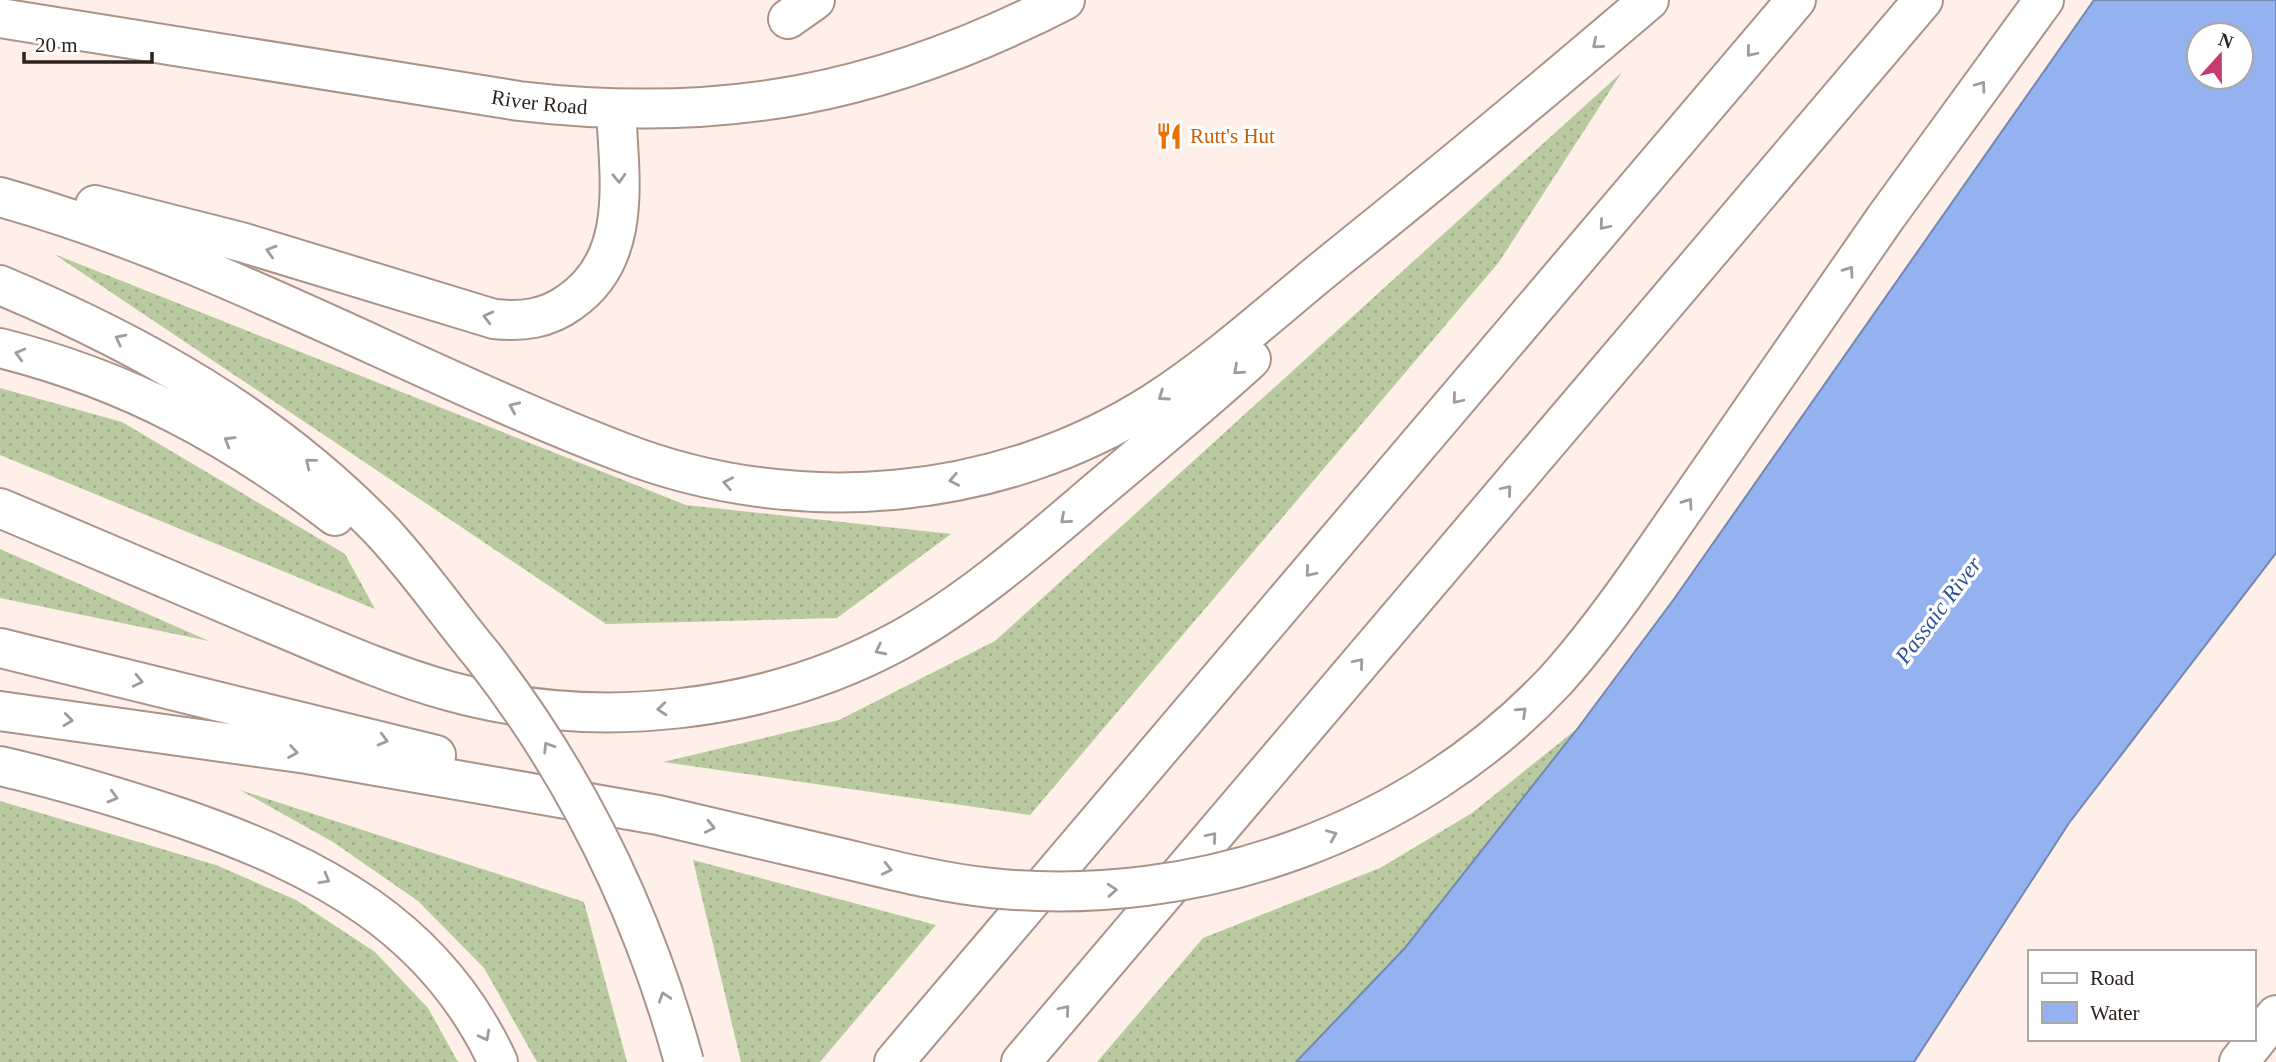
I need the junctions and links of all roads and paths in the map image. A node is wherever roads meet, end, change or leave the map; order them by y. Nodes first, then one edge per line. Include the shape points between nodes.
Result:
1 (1065, 0) edge
2 (1649, 0) edge
3 (1796, 0) edge
4 (1923, 0) edge
5 (2044, 0) edge
6 (0, 18) edge
7 (616, 110) junction
8 (1485, 140) junction
9 (0, 189) edge
10 (0, 197) edge
11 (0, 285) edge
12 (0, 348) edge
13 (0, 508) edge
14 (454, 621) junction
15 (0, 648) edge
16 (0, 711) edge
17 (0, 766) edge
18 (658, 815) junction
19 (2276, 1015) edge
20 (498, 1062) edge
21 (684, 1062) edge
22 (894, 1062) edge
23 (1021, 1062) edge
24 (2239, 1062) edge

1 - 7 main road, River Road via 964,48 843,87 729,106
2 -> 8 main road
3 -> 22 main road
23 -> 4 main road
18 -> 5 main road, bridge via 914,875 991,887 1107,890 1182,881 1258,863 1332,836 1435,781 1496,736 1581,651
6 - 7 main road, River Road via 519,101
7 -> 9 main road via 619,203 607,262 596,279 562,308 519,321 470,312 172,223 100,205
8 -> 10 main road via 1193,374 1125,420 1058,453 1019,466 874,492 765,489 658,466 172,256
8 -> 13 main road via 1230,377 990,581 897,641 834,670 769,691 635,711 529,707 451,692 362,661
14 -> 11 main road via 380,530 323,474 261,424 130,344
14 -> 12 main road via 337,518 238,446 119,387
21 -> 14 main road, bridge via 647,947 601,843 558,763
15 -> 18 main road via 375,738
16 -> 18 main road via 307,754
17 -> 20 main road via 246,841 321,877 382,916 435,963 464,1001
19 - 24 main road

